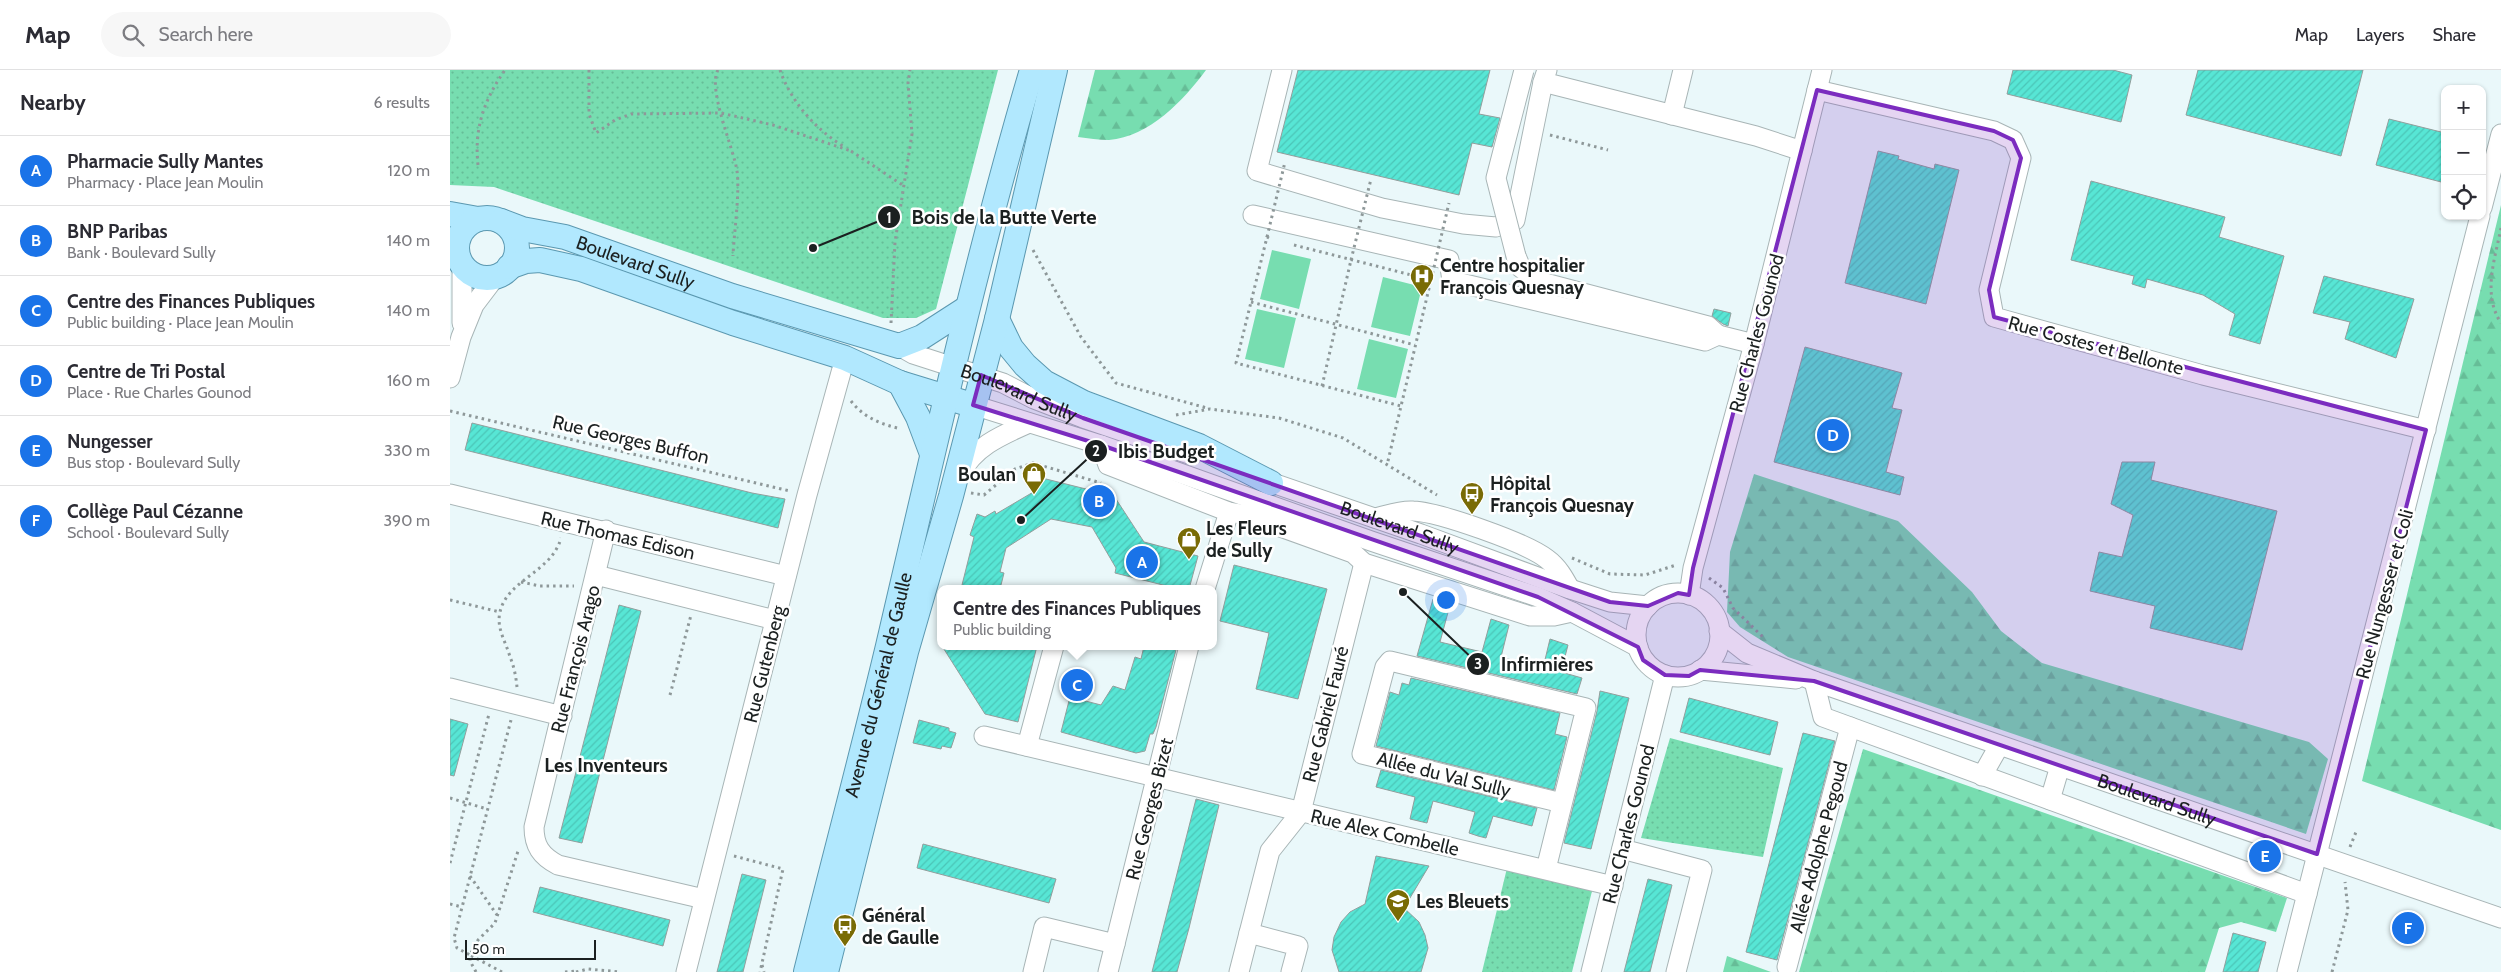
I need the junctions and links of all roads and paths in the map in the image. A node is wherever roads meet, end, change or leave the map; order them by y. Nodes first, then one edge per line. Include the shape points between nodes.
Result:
1 (505, 70) edge
2 (589, 70) edge
3 (718, 70) edge
4 (780, 70) edge
5 (910, 70) edge
6 (1032, 70) edge
7 (1055, 70) edge
8 (1282, 70) edge
9 (1524, 70) edge
10 (1683, 70) edge
11 (1822, 70) edge
12 (1545, 76) edge
13 (1817, 90) junction
14 (721, 113) junction
15 (1672, 115) junction
16 (1546, 134) dead end
17 (2501, 134) edge
18 (1608, 150) dead end
19 (851, 151) junction
20 (1802, 151) junction
21 (1285, 162) dead end
22 (478, 165) dead end
23 (1371, 179) dead end
24 (904, 186) junction
25 (2486, 192) edge
26 (1449, 203) dead end
27 (450, 214) edge
28 (1253, 214) dead end
29 (489, 220) junction
30 (2479, 220) edge
31 (2501, 228) edge
32 (1267, 237) junction
33 (1276, 240) dead end
34 (1286, 242) dead end
35 (1028, 246) dead end
36 (456, 256) edge
37 (733, 256) dead end
38 (1351, 260) junction
39 (503, 272) junction
40 (1431, 280) junction
41 (1251, 302) junction
42 (967, 308) junction
43 (997, 319) junction
44 (2501, 323) edge
45 (1336, 324) junction
46 (895, 335) junction
47 (1718, 335) junction
48 (461, 337) junction
49 (1754, 344) junction
50 (1415, 345) junction
51 (845, 358) junction
52 (953, 367) junction
53 (981, 375) junction
54 (450, 378) edge
55 (900, 383) junction
56 (1322, 386) junction
57 (847, 394) dead end
58 (946, 397) junction
59 (973, 405) junction
60 (1401, 406) junction
61 (1210, 409) junction
62 (450, 411) edge
63 (1174, 416) dead end
64 (1029, 423) junction
65 (902, 429) dead end
66 (2426, 430) junction
67 (1101, 445) junction
68 (932, 454) junction
69 (1387, 466) junction
70 (1271, 483) junction
71 (1108, 485) dead end
72 (952, 489) junction
73 (450, 494) edge
74 (806, 495) junction
75 (1440, 497) dead end
76 (1229, 512) junction
77 (565, 523) junction
78 (606, 530) junction
79 (1371, 541) junction
80 (1566, 556) dead end
81 (1364, 564) junction
82 (1693, 568) junction
83 (786, 576) junction
84 (1408, 576) junction
85 (522, 582) junction
86 (594, 583) junction
87 (1206, 585) edge
88 (1690, 595) junction
89 (450, 600) edge
90 (695, 600) junction
91 (1648, 606) junction
92 (500, 612) junction
93 (1572, 612) junction
94 (775, 620) junction
95 (1719, 631) junction
96 (1765, 639) dead end
97 (1638, 647) junction
98 (1053, 650) edge
99 (1188, 650) edge
100 (1700, 670) junction
101 (1666, 675) junction
102 (1814, 681) junction
103 (450, 688) edge
104 (670, 695) dead end
105 (493, 699) junction
106 (515, 705) junction
107 (562, 716) junction
108 (1850, 727) junction
109 (984, 736) dead end
110 (1027, 746) junction
111 (1999, 746) junction
112 (2060, 766) junction
113 (1982, 776) junction
114 (1157, 778) junction
115 (450, 798) edge
116 (2050, 800) junction
117 (466, 802) junction
118 (1562, 803) junction
119 (488, 809) junction
120 (1300, 812) junction
121 (2356, 832) dead end
122 (534, 837) junction
123 (1622, 849) junction
124 (716, 851) junction
125 (2317, 854) junction
126 (450, 863) edge
127 (2343, 863) junction
128 (1546, 869) junction
129 (470, 876) junction
130 (1613, 886) junction
131 (2307, 894) junction
132 (704, 899) junction
133 (450, 904) edge
134 (462, 907) junction
135 (498, 916) junction
136 (2501, 918) edge
137 (1249, 933) junction
138 (1115, 944) junction
139 (470, 955) junction
140 (762, 964) junction
141 (1787, 967) dead end
142 (476, 972) edge
143 (502, 972) edge
144 (565, 972) edge
145 (576, 972) edge
146 (621, 972) edge
147 (686, 972) edge
148 (760, 972) edge
149 (764, 972) edge
150 (806, 972) edge
151 (826, 972) edge
152 (1033, 972) edge
153 (1108, 972) edge
154 (1239, 972) edge
155 (1291, 972) edge
156 (1591, 972) edge
157 (1676, 972) edge
158 (2287, 972) edge
159 (2332, 972) edge

1 - 22 path via 488,96 480,119 476,147
2 - 14 path via 589,114 596,133 631,114
3 - 14 path via 715,74
4 - 19 path via 792,98 803,112
5 - 24 path via 912,134
6 - 42 main road, Avenue du Général de Gaulle
7 - 43 main road, Avenue du Général de Gaulle
8 - 12 street via 1257,171 1382,208 1496,227 1515,220
9 - 47 street, bridge via 1496,178 1521,268 1541,282 1708,326
10 - 15 street
11 - 13 street, Rue Charles Gounod
12 - 15 street
13 - 20 street, Rue Charles Gounod
13 - 66 street, Rue Costes et Bellonte via 1994,131 2014,140 2021,158 1989,290 1994,317 2203,375
14 - 19 path
14 - 37 path via 737,171
15 - 20 street
16 - 18 path
17 - 25 street
19 - 24 path
20 - 49 street, Rue Charles Gounod
21 - 32 path, bridge
23 - 38 path, bridge
24 - 46 path via 895,242
26 - 40 path, bridge
27 - 29 main road, Boulevard Sully
28 - 47 street via 1449,260 1452,281 1705,341
29 - 36 main road via 469,223 458,238
29 - 39 main road via 513,234 516,242 516,251
29 - 46 main road, Boulevard Sully via 565,238 732,296
30 - 66 street, Rue Nungesser et Coli
31 - 44 path via 2490,294 2493,311
32 - 33 path
32 - 41 path
34 - 38 path
35 - 61 path via 1034,250 1081,337 1116,383
36 - 39 main road via 477,276
36 - 48 street via 463,303
38 - 40 path
38 - 45 path
39 - 48 street via 474,305
39 - 51 main road, Boulevard Sully via 526,261 566,265 732,323
40 - 50 path
41 - 45 path
41 - 56 path via 1236,363
42 - 46 main road via 929,333
42 - 52 main road, Avenue du Général de Gaulle
43 - 53 main road, Avenue du Général de Gaulle
43 - 70 main road via 1011,348 1044,382 1084,403 1199,446
45 - 50 path
45 - 56 path
46 - 52 street, Boulevard Sully via 913,354
47 - 49 street
48 - 54 street
49 - 82 street, Rue Charles Gounod
50 - 60 path
51 - 55 main road, Boulevard Sully
51 - 74 street, Rue Gutenberg
52 - 53 street, Boulevard Sully
52 - 58 main road, Avenue du Général de Gaulle
53 - 59 main road, Avenue du Général de Gaulle
53 - 70 street, Boulevard Sully via 1083,418
55 - 58 main road, Boulevard Sully
55 - 68 main road via 918,416
56 - 60 path
57 - 65 path via 864,415
58 - 59 main road, Boulevard Sully
58 - 68 main road, Avenue du Général de Gaulle
59 - 64 street, Boulevard Sully
59 - 72 main road, Avenue du Général de Gaulle
60 - 69 path
61 - 63 path
61 - 69 path via 1279,418 1343,438
62 - 74 path, Rue Georges Buffon
64 - 67 street, Boulevard Sully
64 - 72 street via 1002,435 973,456
66 - 125 street, Rue Nungesser et Coli
67 - 76 street via 1108,465
67 - 79 street, Boulevard Sully
68 - 150 main road, Avenue du Général de Gaulle
69 - 75 path
70 - 91 street, Boulevard Sully via 1570,590 1610,602
71 - 72 path via 1033,463 1015,469 984,495
72 - 151 main road, Avenue du Général de Gaulle via 906,652
73 - 77 street, Rue Thomas Edison
74 - 83 street, Rue Gutenberg
76 - 81 street via 1247,515 1353,553
76 - 87 street
77 - 78 street, Rue Thomas Edison
77 - 85 path via 559,547 541,569
78 - 83 street, Rue Thomas Edison
78 - 86 street, Rue François Arago
79 - 84 street
79 - 93 street, Boulevard Sully via 1538,597
80 - 82 path via 1610,574 1645,575 1676,565
81 - 84 street
81 - 120 street, Rue Gabriel Fauré
82 - 88 street, Rue Charles Gounod
82 - 96 path via 1723,588 1732,608
83 - 94 street, Rue Gutenberg
84 - 93 street via 1530,616
85 - 86 path via 540,586
85 - 92 path via 506,598
86 - 90 street
86 - 107 street, Rue François Arago
88 - 91 street via 1667,595
88 - 95 street via 1710,608
89 - 92 path
90 - 94 street
90 - 104 path
91 - 97 street via 1637,625
92 - 106 path via 500,632 516,678 518,693
93 - 97 street, Boulevard Sully
94 - 124 street, Rue Gutenberg
95 - 100 street via 1715,654
95 - 102 street via 1747,653
97 - 101 street via 1644,660
98 - 110 street
99 - 114 street, Rue Georges Bizet
100 - 101 street via 1689,676
100 - 102 street
101 - 123 street, Rue Charles Gounod
102 - 108 street via 1823,717
102 - 111 street, Boulevard Sully
103 - 105 street
105 - 106 street
105 - 117 path
106 - 107 street
106 - 119 path
107 - 122 street, Rue François Arago via 536,816
108 - 113 street
108 - 141 street, Allée Adolphe Pegoud
109 - 110 street, Rue Alex Combelle
110 - 114 street, Rue Alex Combelle
111 - 112 street, Boulevard Sully
111 - 113 street
112 - 116 street
112 - 125 street, Boulevard Sully
113 - 116 street
114 - 120 street, Rue Alex Combelle
114 - 138 street, Rue Georges Bizet
115 - 117 path
116 - 131 street
117 - 119 path
117 - 126 path
118 - 118 street, Allée du Val Sully via 1362,754 1385,666 1390,661 1586,708
118 - 128 street, Allée du Val Sully
119 - 129 path
120 - 128 street, Rue Alex Combelle
120 - 137 street, Rue Gabriel Fauré via 1270,851
121 - 127 path
122 - 132 street via 536,847 558,865
122 - 135 path via 521,841
123 - 130 street, Rue Charles Gounod
123 - 157 street via 1702,870
124 - 132 street, Rue Gutenberg
124 - 140 path via 783,869
125 - 127 street, Boulevard Sully
125 - 131 street, Rue Nungesser et Coli
127 - 136 street, Boulevard Sully
127 - 159 path via 2348,910
128 - 130 street, Rue Alex Combelle
129 - 134 path
129 - 135 path
130 - 156 street, Rue Charles Gounod
131 - 158 street, Rue Nungesser et Coli
132 - 147 street, Rue Gutenberg
133 - 134 path
134 - 139 path via 454,938 456,948
135 - 139 path
137 - 154 street, Rue Gabriel Fauré
137 - 155 street via 1298,946
138 - 152 street via 1044,927
138 - 153 street, Rue Georges Bizet
139 - 142 path
139 - 143 path
140 - 148 path
140 - 149 path
144 - 145 path
145 - 146 path via 588,968

